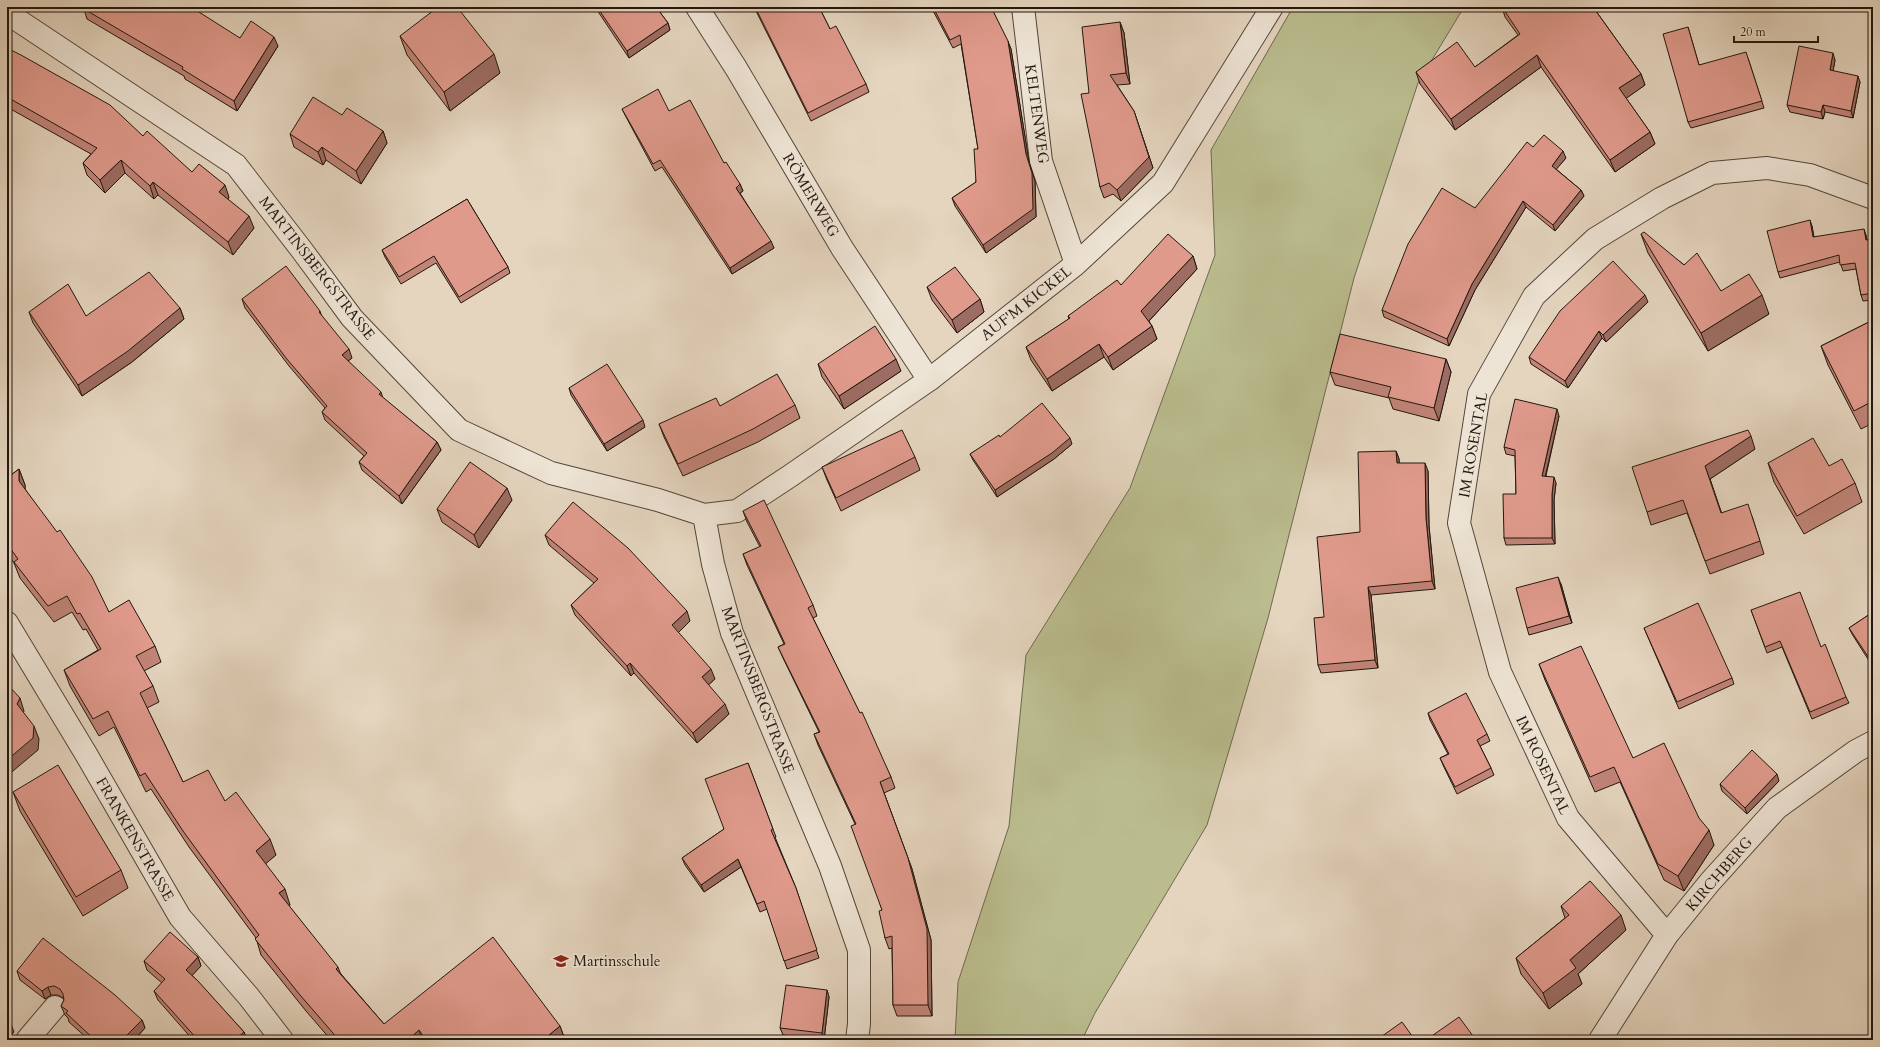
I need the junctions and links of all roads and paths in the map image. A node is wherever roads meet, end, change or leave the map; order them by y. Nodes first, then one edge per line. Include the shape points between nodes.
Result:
1 (696, 7) edge
2 (1023, 7) edge
3 (1272, 7) edge
4 (7, 13) edge
5 (1873, 198) edge
6 (1076, 264) junction
7 (929, 380) junction
8 (704, 515) junction
9 (7, 623) edge
10 (1873, 742) edge
11 (1666, 935) junction
12 (55, 1007) dead end
13 (27, 1040) edge
14 (282, 1040) edge
15 (857, 1040) edge
16 (1600, 1040) edge

1 - 7 street, RÖMERWEG via 736,68 842,248
2 - 6 street, KELTENWEG via 1041,161
3 - 6 street, AUF'M KICKEL via 1163,183
4 - 8 street, MARTINSBERGSTRASSE via 236,165 352,318 459,430 552,473 658,500
5 - 11 street, IM ROSENTAL via 1810,175 1767,168 1712,173 1662,198 1595,239 1534,296 1479,394 1459,523 1500,672 1568,818
6 - 7 street, AUF'M KICKEL
7 - 8 street, AUF'M KICKEL via 737,511
8 - 15 street, MARTINSBERGSTRASSE via 713,564 732,633 830,866 859,950
9 - 14 street, FRANKENSTRASSE via 180,917 249,997
10 - 11 street, KIRCHBERG via 1856,751 1777,808
11 - 16 street, KIRCHBERG
12 - 13 street

